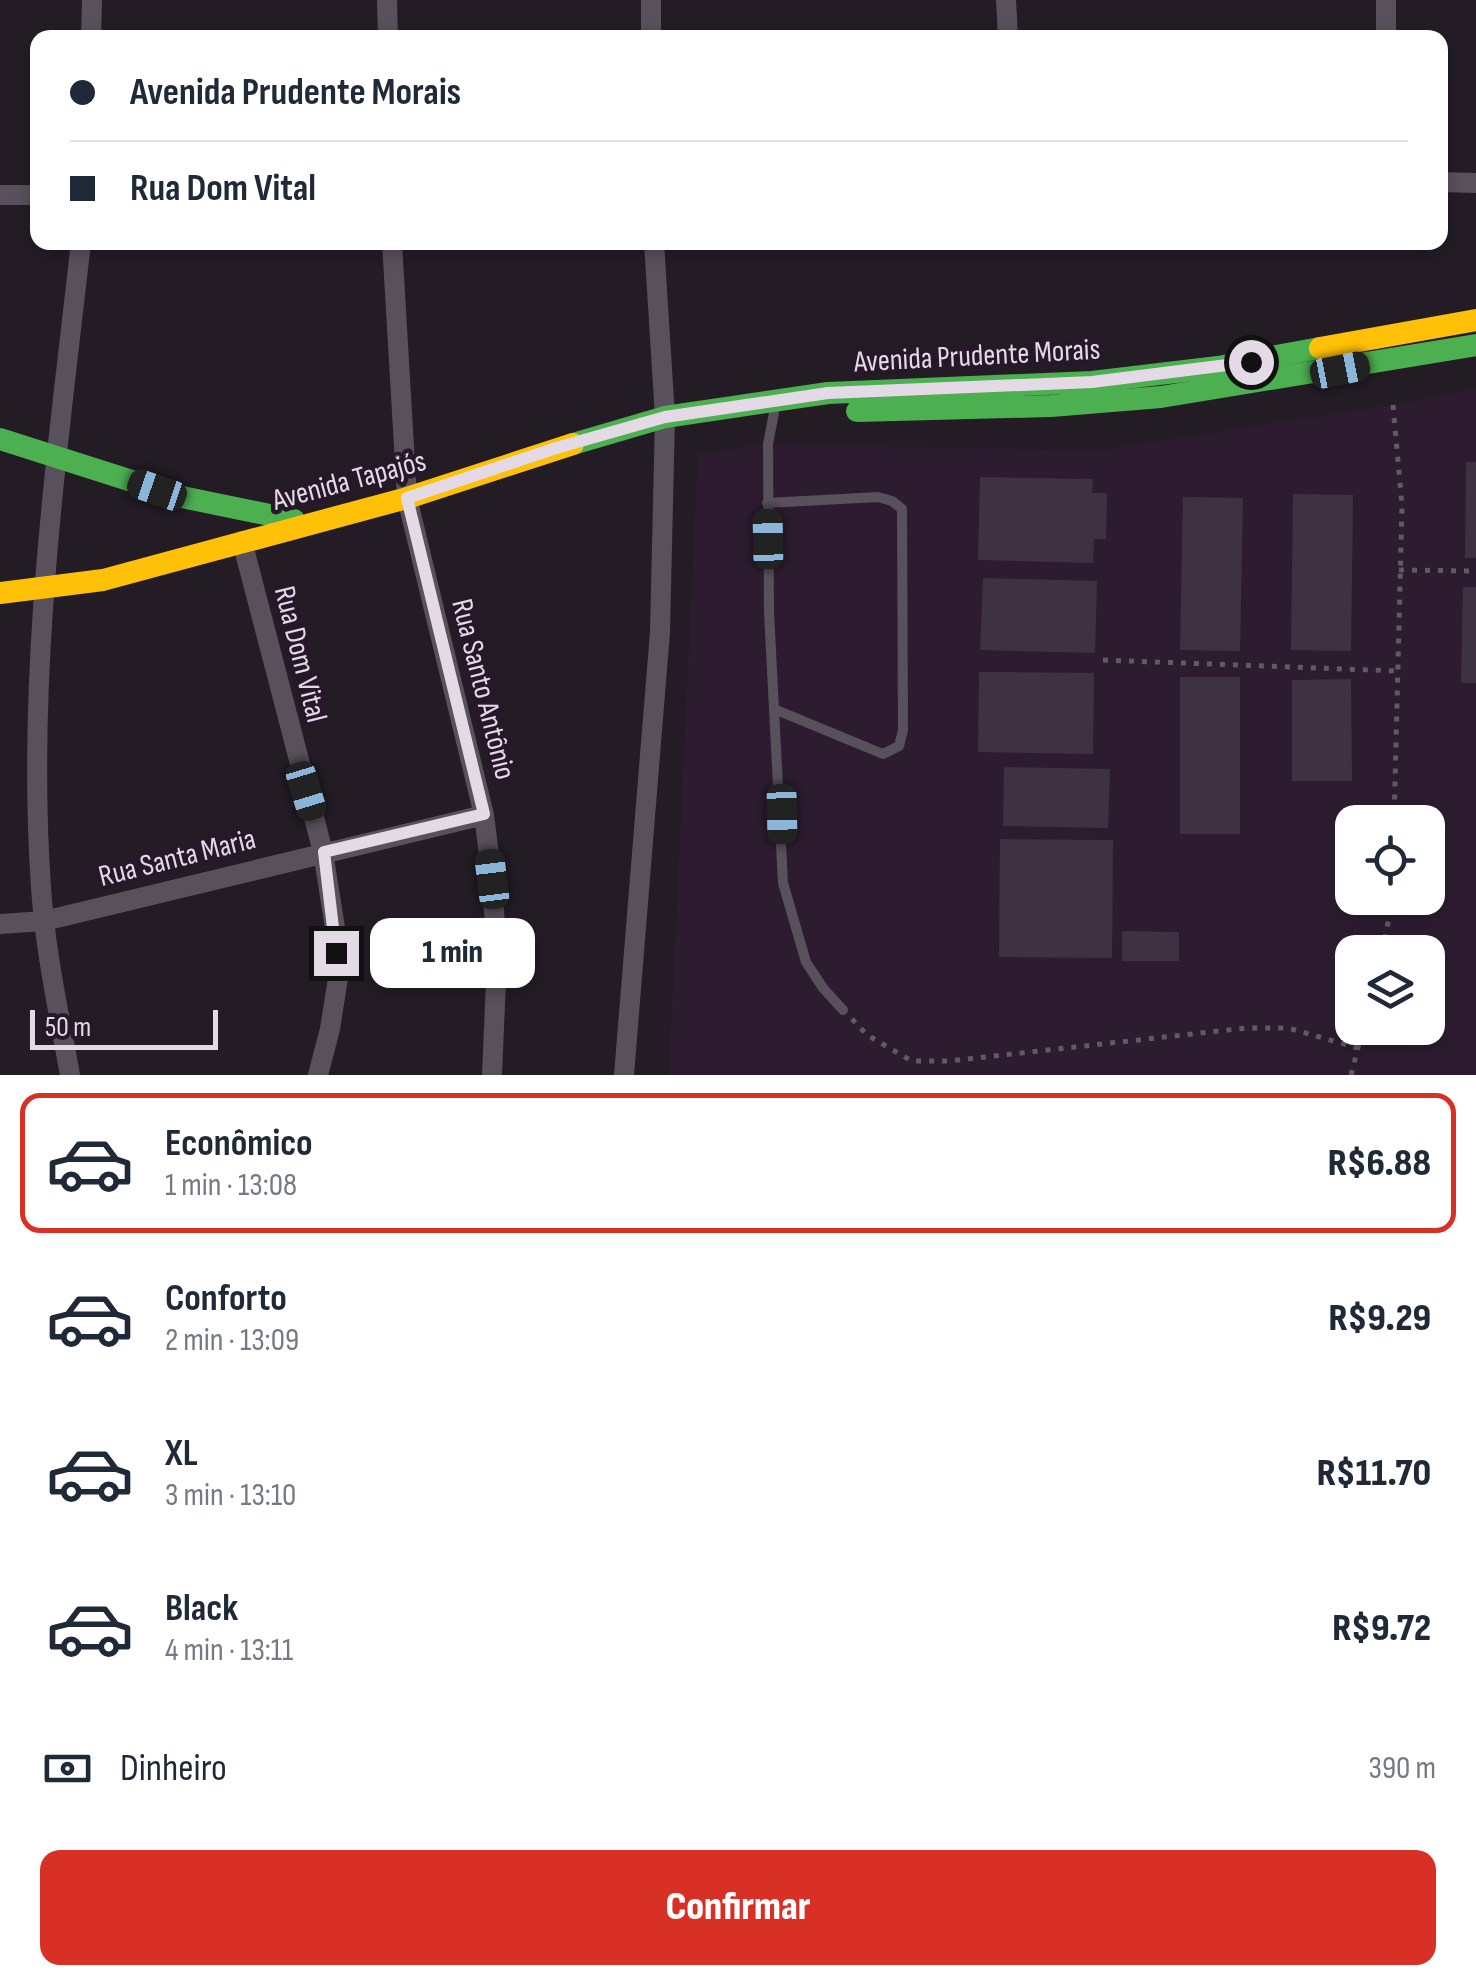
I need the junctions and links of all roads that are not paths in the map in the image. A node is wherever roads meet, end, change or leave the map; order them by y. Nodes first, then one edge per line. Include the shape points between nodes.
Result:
1 (92, 0) edge
2 (387, 0) edge
3 (651, 0) edge
4 (1006, 0) edge
5 (1386, 0) edge
6 (90, 30) edge
7 (388, 30) edge
8 (651, 30) edge
9 (1008, 30) edge
10 (1386, 30) edge
11 (1448, 182) edge
12 (1476, 183) edge
13 (0, 195) edge
14 (30, 195) edge
15 (81, 250) edge
16 (392, 250) edge
17 (655, 250) edge
18 (1476, 320) edge
19 (1476, 345) edge
20 (709, 410) junction
21 (774, 413) junction
22 (665, 417) junction
23 (0, 439) edge
24 (57, 456) junction
25 (407, 498) junction
26 (767, 503) junction
27 (312, 522) junction
28 (242, 540) junction
29 (45, 589) junction
30 (0, 593) edge
31 (774, 709) junction
32 (484, 814) junction
33 (324, 852) junction
34 (44, 921) junction
35 (0, 924) edge
36 (843, 1010) road end
37 (70, 1075) edge
38 (318, 1075) edge
39 (492, 1075) edge
40 (624, 1075) edge

1 - 6 street
2 - 7 street
3 - 8 street
4 - 9 street
5 - 10 street
11 - 12 street
13 - 14 street
15 - 24 street
16 - 25 street, Rua Santo Antônio
17 - 22 street
18 - 20 street, Avenida Prudente Morais via 1092,382 828,393
19 - 21 street, Avenida Prudente Morais via 1117,402
20 - 21 street, Avenida Prudente Morais
20 - 22 street, Avenida Tapajós
21 - 26 lane
22 - 25 street, Avenida Tapajós
22 - 40 street via 660,632
23 - 24 street
24 - 27 street via 191,502
24 - 29 street
25 - 27 street, Avenida Tapajós
25 - 32 street, Rua Santo Antônio
26 - 31 lane
26 - 31 lane via 878,497 902,508 899,746 883,754
27 - 28 street, Avenida Tapajós
28 - 29 street, Avenida Tapajós via 103,580
28 - 33 street, Rua Dom Vital
29 - 30 street, Avenida Tapajós
29 - 34 street via 37,738
31 - 36 lane via 783,883 806,962
32 - 33 street, Rua Santa Maria
32 - 39 street, Rua Santo Antônio via 498,958
33 - 34 street, Rua Santa Maria
33 - 38 street, Rua Dom Vital via 338,978
34 - 35 street, Rua Santa Maria
34 - 37 street

